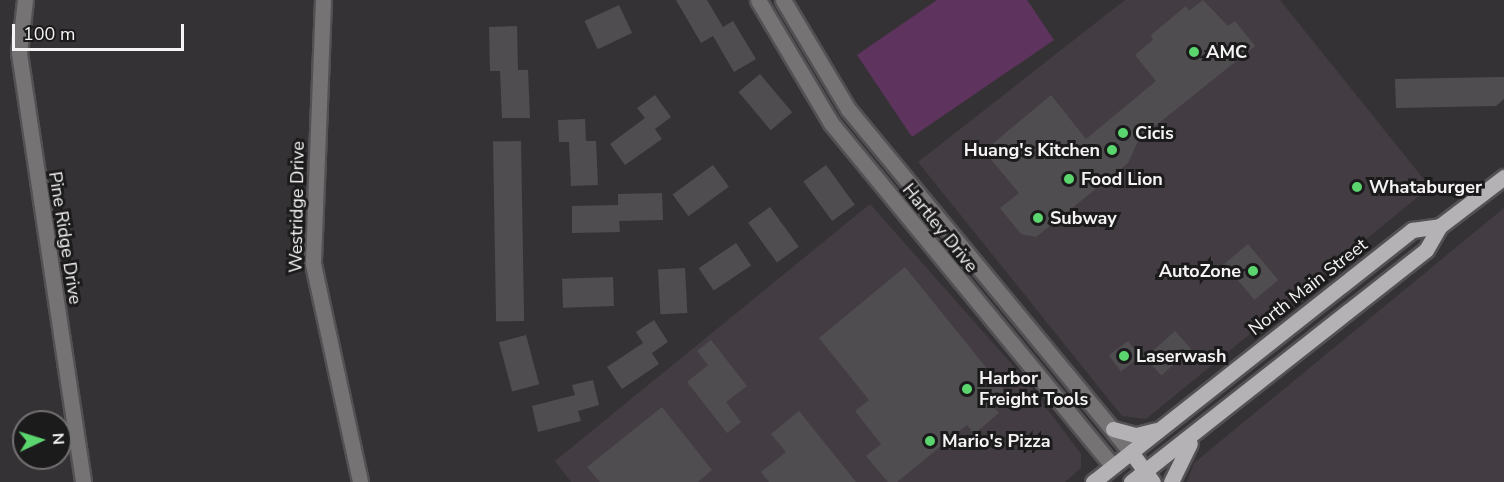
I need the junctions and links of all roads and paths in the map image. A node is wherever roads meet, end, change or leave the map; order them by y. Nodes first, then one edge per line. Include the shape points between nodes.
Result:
1 (25, 0) edge
2 (323, 0) edge
3 (758, 0) edge
4 (783, 0) edge
5 (1504, 177) edge
6 (1440, 226) junction
7 (1113, 429) junction
8 (1159, 430) junction
9 (1198, 431) junction
10 (1131, 452) junction
11 (1113, 466) junction
12 (1150, 477) edge
13 (83, 482) edge
14 (360, 482) edge
15 (1093, 482) edge
16 (1125, 482) edge
17 (1131, 482) edge
18 (1171, 482) edge

1 - 13 street, Pine Ridge Drive via 19,53
2 - 14 street, Westridge Drive via 313,264
3 - 11 street, Hartley Drive via 831,123
4 - 7 street, Hartley Drive via 848,109
5 - 6 main road, North Main Street
6 - 8 main road, North Main Street via 1412,230
6 - 9 main road, North Main Street via 1426,250
7 - 8 main road via 1136,435
7 - 10 street, Hartley Drive
8 - 10 main road, North Main Street
9 - 12 main road, North Main Street
9 - 18 main road
10 - 11 main road, North Main Street
10 - 12 main road
11 - 15 main road, North Main Street
11 - 16 main road
12 - 17 main road, North Main Street

